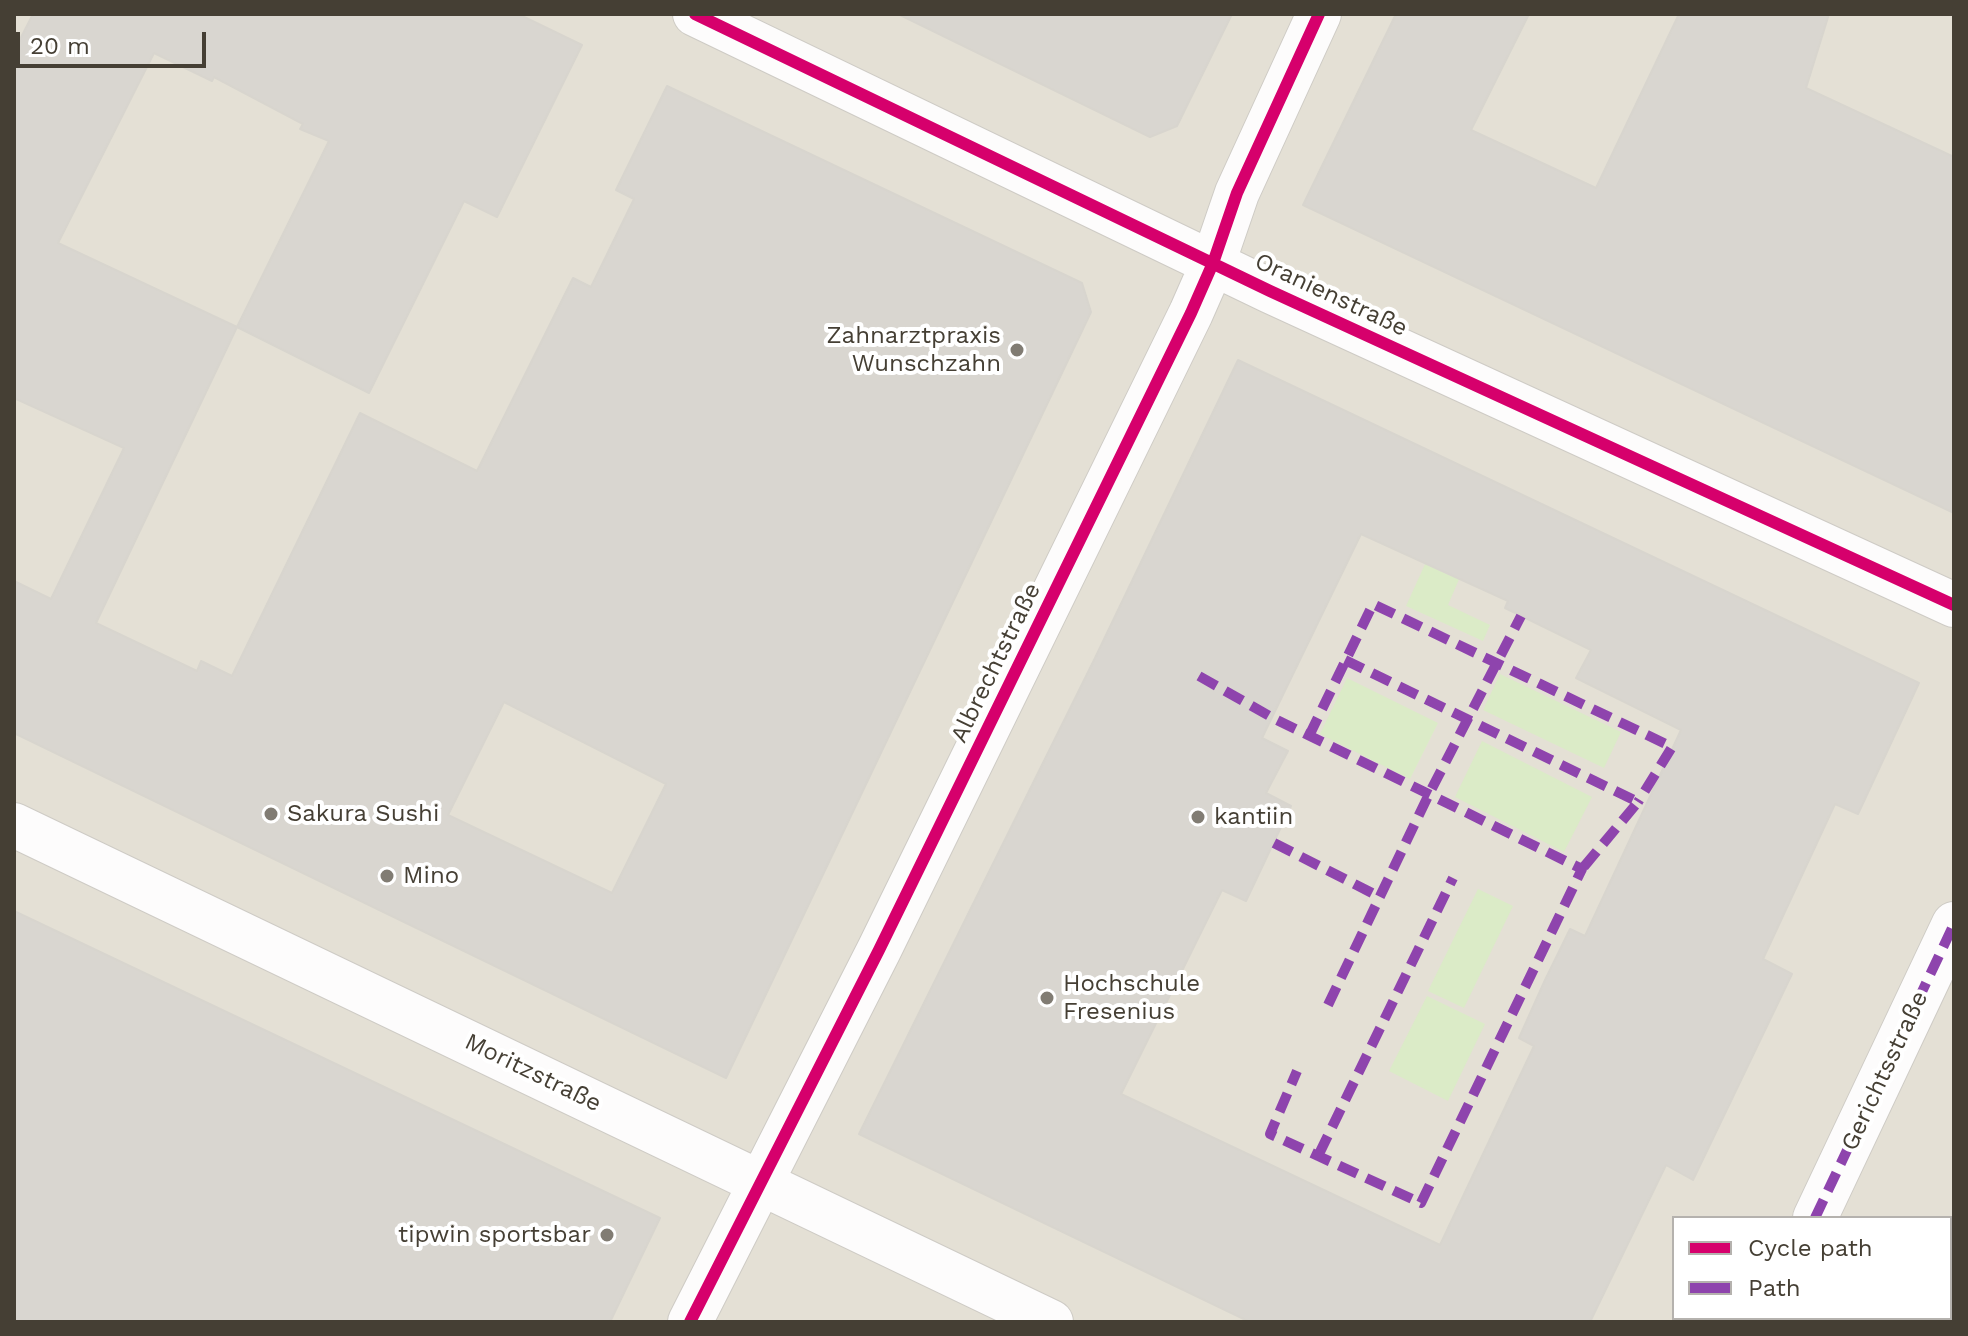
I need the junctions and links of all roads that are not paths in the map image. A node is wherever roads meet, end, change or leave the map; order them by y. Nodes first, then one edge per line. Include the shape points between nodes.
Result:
1 (695, 14) edge
2 (1319, 14) edge
3 (1213, 263) junction
4 (1954, 605) edge
5 (14, 825) edge
6 (1954, 924) edge
7 (762, 1183) junction
8 (1816, 1216) edge
9 (690, 1322) edge
10 (1051, 1322) edge

1 - 3 street, Oranienstraße
2 - 3 street, Albrechtstraße via 1237,193
3 - 4 street, Oranienstraße
3 - 7 street, Albrechtstraße via 1021,664
5 - 7 street, Moritzstraße
6 - 8 street, Gerichtsstraße
7 - 9 street, Albrechtstraße
7 - 10 street, Moritzstraße

